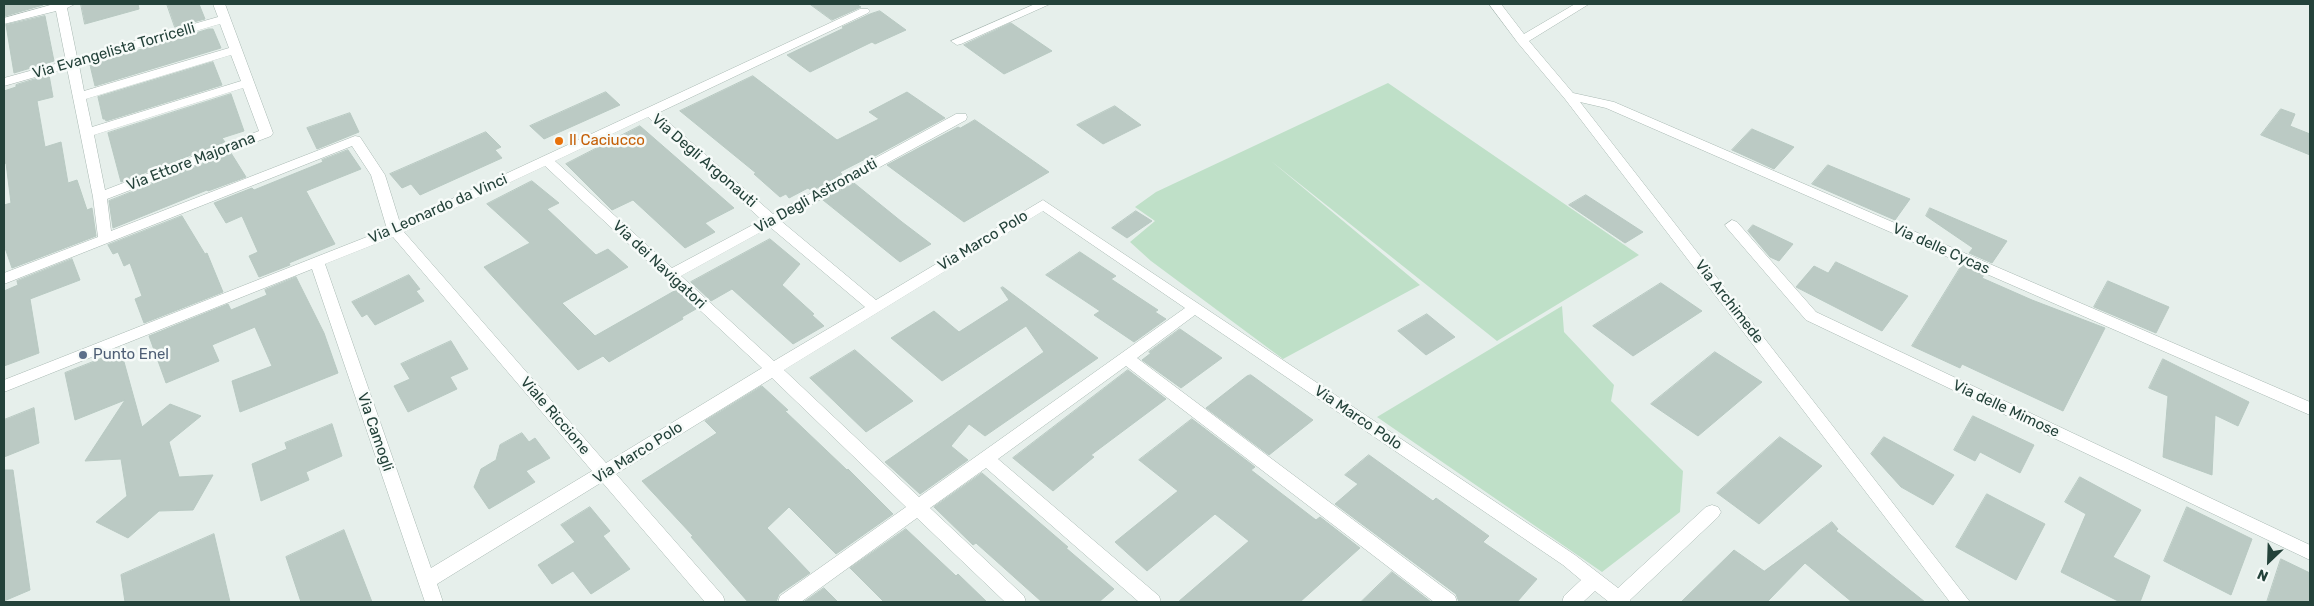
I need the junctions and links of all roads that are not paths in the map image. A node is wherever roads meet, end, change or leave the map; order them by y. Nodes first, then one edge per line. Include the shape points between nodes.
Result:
1 (64, 4) edge
2 (219, 4) edge
3 (1044, 4) edge
4 (1495, 4) edge
5 (1583, 4) edge
6 (864, 11) dead end
7 (225, 19) junction
8 (4, 21) edge
9 (1522, 40) junction
10 (957, 41) dead end
11 (236, 50) junction
12 (72, 63) junction
13 (4, 82) edge
14 (247, 83) junction
15 (1569, 96) junction
16 (79, 97) junction
17 (648, 111) junction
18 (961, 117) dead end
19 (87, 133) junction
20 (546, 160) junction
21 (100, 197) junction
22 (771, 220) junction
23 (1732, 225) dead end
24 (395, 231) junction
25 (105, 239) junction
26 (317, 262) junction
27 (671, 275) junction
28 (4, 280) edge
29 (875, 307) junction
30 (1195, 308) junction
31 (1126, 358) junction
32 (773, 370) junction
33 (4, 386) edge
34 (2310, 410) edge
35 (986, 458) junction
36 (605, 473) junction
37 (917, 508) junction
38 (1712, 512) dead end
39 (2310, 553) edge
40 (1594, 580) junction
41 (426, 581) junction
42 (1620, 600) edge
43 (434, 602) edge
44 (716, 602) edge
45 (787, 602) edge
46 (1017, 602) edge
47 (1152, 602) edge
48 (1448, 602) edge
49 (1571, 602) edge
50 (1961, 602) edge

1 - 8 street
1 - 12 street
2 - 7 street, Via Ettore Majorana
3 - 10 street
4 - 9 street, Via Archimede
5 - 9 street
6 - 17 street, Via Leonardo da Vinci
7 - 11 street, Via Ettore Majorana
7 - 12 street, Via Evangelista Torricelli
9 - 15 street, Via Archimede
11 - 14 street, Via Ettore Majorana
11 - 16 street
12 - 13 street, Via Evangelista Torricelli
12 - 16 street
14 - 19 street
14 - 21 street, Via Ettore Majorana via 266,133
15 - 34 street, Via delle Cycas via 1610,105 1653,123
15 - 50 street, Via Archimede
16 - 19 street
17 - 20 street, Via Leonardo da Vinci
17 - 22 street, Via Degli Argonauti
18 - 22 street, Via Degli Astronauti
19 - 21 street
20 - 24 street, Via Leonardo da Vinci
20 - 27 street, Via dei Navigatori
21 - 25 street
22 - 27 street, Via Degli Astronauti
22 - 29 street, Via Degli Argonauti
23 - 39 street, Via delle Mimose via 1811,316
24 - 25 street via 378,175 355,140
24 - 26 street, Via Leonardo da Vinci
24 - 36 street, Viale Riccione
25 - 28 street
26 - 33 street, Via Leonardo da Vinci
26 - 41 street, Via Camogli
27 - 32 street, Via dei Navigatori
29 - 30 street, Via Marco Polo via 1043,205
29 - 32 street, Via Marco Polo
30 - 31 street
30 - 40 street, Via Marco Polo
31 - 35 street
31 - 48 street
32 - 36 street, Via Marco Polo
32 - 37 street, Via dei Navigatori
35 - 37 street
35 - 47 street
36 - 41 street, Via Marco Polo
36 - 44 street, Viale Riccione
37 - 45 street
37 - 46 street, Via dei Navigatori
38 - 42 street
40 - 42 street, Via Marco Polo
40 - 49 street
41 - 43 street, Via Camogli

